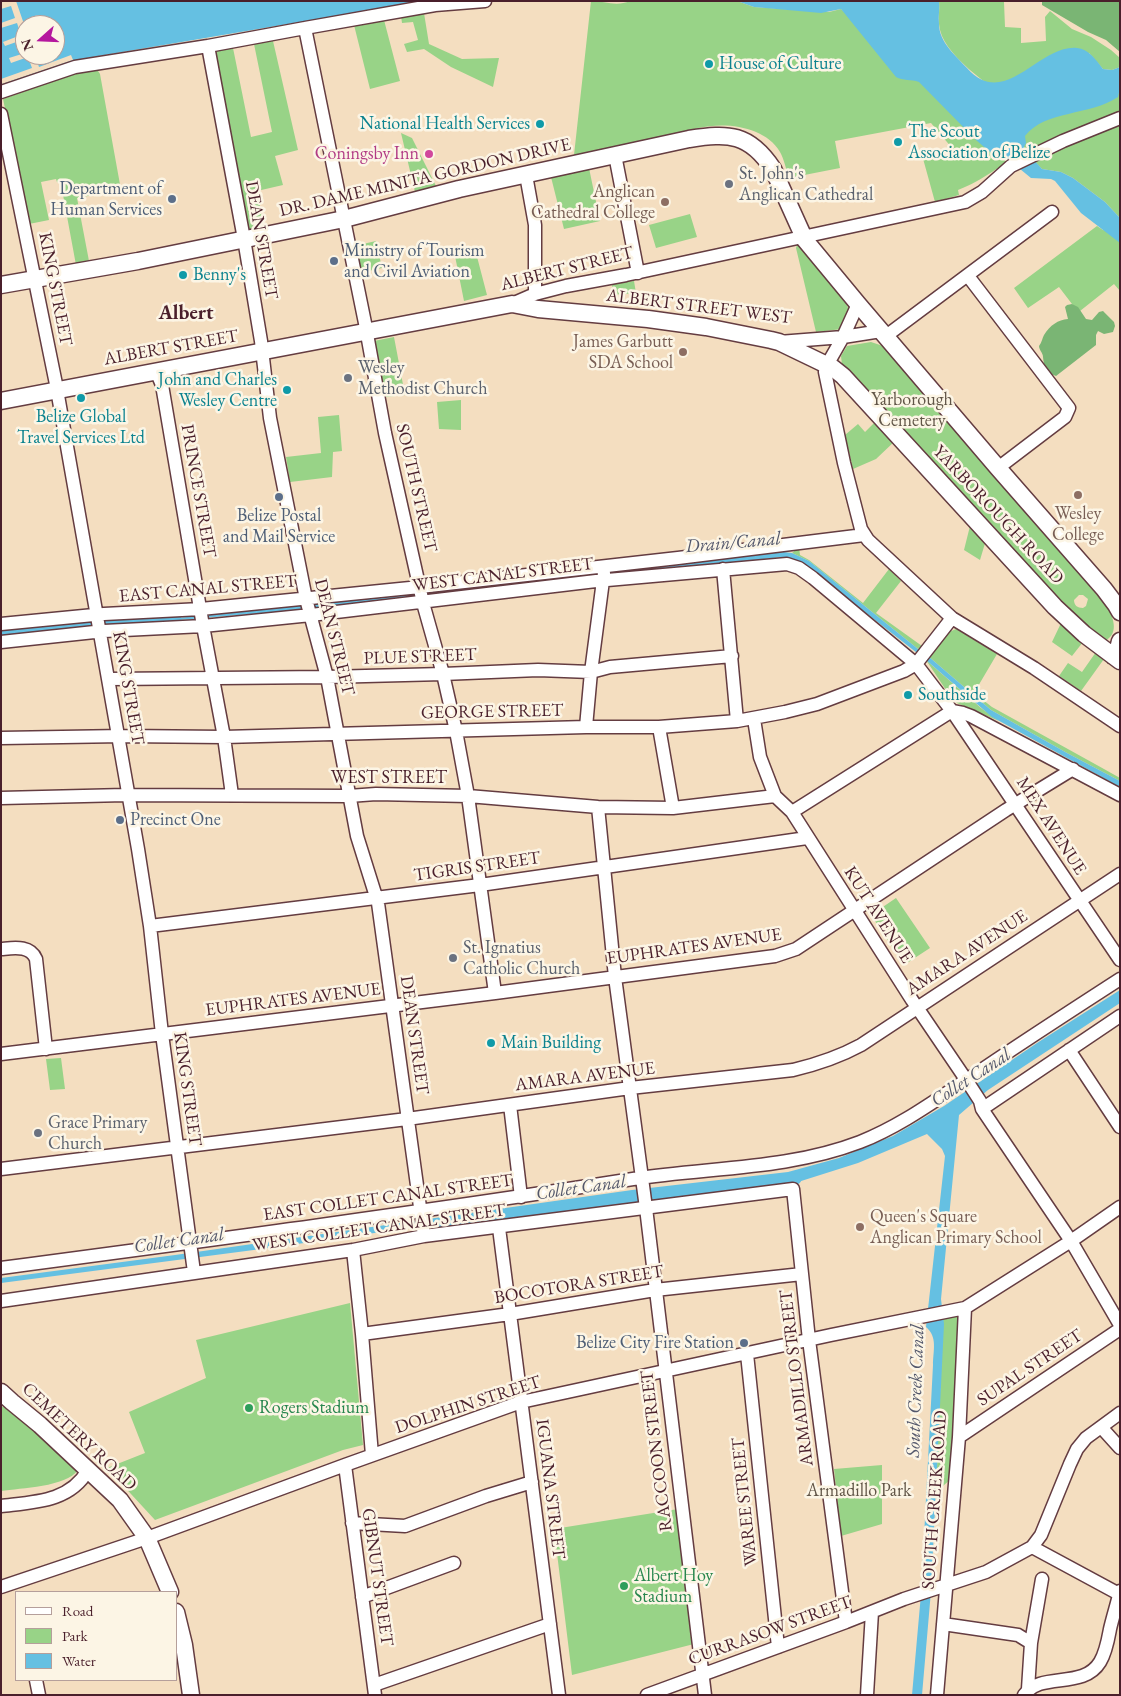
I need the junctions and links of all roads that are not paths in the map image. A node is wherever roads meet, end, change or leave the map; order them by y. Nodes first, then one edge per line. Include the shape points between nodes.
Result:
1 (485, 1) edge
2 (305, 28) junction
3 (208, 46) junction
4 (1, 92) edge
5 (1, 114) edge
6 (1120, 118) edge
7 (615, 155) junction
8 (526, 175) junction
9 (1052, 212) dead end
10 (344, 219) junction
11 (802, 237) junction
12 (244, 239) junction
13 (638, 273) junction
14 (968, 276) junction
15 (35, 279) junction
16 (1, 285) edge
17 (535, 294) junction
18 (512, 304) junction
19 (858, 304) junction
20 (367, 332) junction
21 (883, 334) junction
22 (843, 337) junction
23 (779, 342) junction
24 (262, 352) junction
25 (827, 365) junction
26 (156, 371) junction
27 (58, 390) junction
28 (1, 401) edge
29 (998, 468) junction
30 (864, 535) junction
31 (723, 569) junction
32 (604, 573) junction
33 (422, 595) junction
34 (308, 607) junction
35 (1120, 612) edge
36 (202, 617) junction
37 (952, 618) junction
38 (98, 623) junction
39 (3, 631) edge
40 (1118, 653) edge
41 (732, 656) junction
42 (920, 658) junction
43 (591, 672) junction
44 (444, 674) junction
45 (327, 677) junction
46 (214, 678) junction
47 (109, 679) junction
48 (952, 711) junction
49 (754, 719) junction
50 (737, 721) junction
51 (1120, 726) edge
52 (659, 727) junction
53 (586, 728) junction
54 (456, 731) junction
55 (338, 734) junction
56 (119, 736) junction
57 (224, 737) junction
58 (1, 738) edge
59 (1073, 769) junction
60 (129, 795) junction
61 (232, 795) junction
62 (1120, 795) edge
63 (349, 796) junction
64 (468, 796) junction
65 (775, 796) junction
66 (1, 798) edge
67 (1016, 804) junction
68 (598, 807) junction
69 (673, 808) junction
70 (792, 812) junction
71 (807, 838) junction
72 (604, 866) junction
73 (1120, 874) edge
74 (480, 885) junction
75 (377, 898) junction
76 (1079, 901) junction
77 (854, 911) junction
78 (150, 926) junction
79 (3, 949) edge
80 (1120, 960) edge
81 (615, 977) junction
82 (1120, 979) edge
83 (495, 993) junction
84 (392, 1005) junction
85 (916, 1007) junction
86 (1120, 1016) edge
87 (162, 1034) junction
88 (46, 1049) junction
89 (1069, 1050) junction
90 (1, 1054) edge
91 (968, 1082) junction
92 (630, 1088) junction
93 (510, 1105) junction
94 (981, 1105) junction
95 (407, 1119) junction
96 (1120, 1127) edge
97 (178, 1147) junction
98 (1, 1169) edge
99 (642, 1180) junction
100 (793, 1189) joint
101 (521, 1196) junction
102 (646, 1206) junction
103 (1120, 1207) edge
104 (422, 1224) junction
105 (499, 1228) junction
106 (1071, 1242) junction
107 (190, 1246) junction
108 (353, 1250) junction
109 (1, 1268) edge
110 (193, 1268) junction
111 (802, 1274) junction
112 (655, 1290) junction
113 (1, 1301) edge
114 (960, 1309) junction
115 (510, 1314) junction
116 (1120, 1325) edge
117 (1120, 1329) edge
118 (362, 1334) junction
119 (809, 1340) junction
120 (747, 1354) junction
121 (665, 1371) junction
122 (5, 1399) edge
123 (522, 1402) junction
124 (1120, 1413) edge
125 (1101, 1428) junction
126 (959, 1436) junction
127 (1120, 1448) edge
128 (372, 1455) junction
129 (345, 1465) junction
130 (88, 1470) junction
131 (532, 1482) junction
132 (1, 1506) edge
133 (352, 1523) junction
134 (148, 1538) junction
135 (1032, 1547) junction
136 (454, 1563) dead end
137 (1042, 1579) dead end
138 (943, 1585) junction
139 (22, 1586) edge
140 (1, 1588) edge
141 (170, 1591) edge
142 (1119, 1593) edge
143 (362, 1597) junction
144 (872, 1612) junction
145 (178, 1620) edge
146 (846, 1622) junction
147 (550, 1624) junction
148 (943, 1624) junction
149 (1031, 1642) junction
150 (778, 1647) junction
151 (702, 1674) junction
152 (36, 1681) edge
153 (375, 1690) edge
154 (1026, 1692) edge
155 (39, 1695) edge
156 (191, 1695) edge
157 (559, 1695) edge
158 (647, 1695) edge
159 (705, 1695) edge
160 (867, 1695) edge
161 (937, 1695) edge

1 - 2 street via 435,5
2 - 3 street
2 - 10 street, SOUTH STREET
3 - 4 street via 75,67
3 - 12 street, DEAN STREET
5 - 15 street, KING STREET
6 - 11 street, ALBERT STREET via 1013,165 965,202
7 - 8 main road, DR. DAME MINITA GORDON DRIVE
7 - 11 main road, DR. DAME MINITA GORDON DRIVE via 700,138 744,140 759,150 773,169
7 - 13 street
8 - 10 main road, DR. DAME MINITA GORDON DRIVE
8 - 17 street via 535,225
9 - 14 street, ALBERT STREET WEST
10 - 12 main road, DR. DAME MINITA GORDON DRIVE
10 - 20 street, SOUTH STREET
11 - 13 street, ALBERT STREET
11 - 19 main road, DR. DAME MINITA GORDON DRIVE
12 - 15 main road, DR. DAME MINITA GORDON DRIVE
12 - 24 street, DEAN STREET
13 - 17 street, ALBERT STREET
14 - 21 street, ALBERT STREET WEST
14 - 29 street via 1069,408 1065,417
15 - 16 main road, DR. DAME MINITA GORDON DRIVE
15 - 27 street, KING STREET
17 - 18 street, ALBERT STREET
18 - 20 main road, ALBERT STREET
18 - 23 main road, ALBERT STREET WEST via 706,327
19 - 21 main road, DR. DAME MINITA GORDON DRIVE
19 - 22 street
20 - 24 main road, ALBERT STREET
20 - 33 street, SOUTH STREET via 385,433
21 - 22 street, ALBERT STREET WEST
21 - 29 main road, DR. DAME MINITA GORDON DRIVE
22 - 23 street, ALBERT STREET WEST
22 - 25 street
23 - 25 main road, YARBOROUGH ROAD
24 - 26 main road, ALBERT STREET
24 - 34 street, DEAN STREET via 270,418
25 - 30 street via 828,390
25 - 40 main road, YARBOROUGH ROAD via 843,376 1055,607 1084,634
26 - 27 main road, ALBERT STREET
26 - 36 street, PRINCE STREET via 162,385
27 - 28 main road, ALBERT STREET
27 - 38 street, KING STREET
29 - 35 main road, DR. DAME MINITA GORDON DRIVE via 1112,597
30 - 32 street, EAST CANAL STREET
30 - 37 street
31 - 32 street, WEST CANAL STREET
31 - 41 street
31 - 42 street, WEST CANAL STREET via 787,564 799,568
32 - 33 street, EAST CANAL STREET
32 - 43 street
33 - 34 street, EAST CANAL STREET
33 - 34 street, WEST CANAL STREET
33 - 44 street, SOUTH STREET
34 - 36 street, WEST CANAL STREET
34 - 36 street, EAST CANAL STREET
34 - 45 street, DEAN STREET
36 - 38 street, EAST CANAL STREET
36 - 46 street, PRINCE STREET
37 - 42 street, GEORGE STREET
37 - 51 street
38 - 39 street, EAST CANAL STREET
38 - 39 street
38 - 47 street, KING STREET
41 - 43 street, PLUE STREET via 610,667
41 - 50 street
42 - 48 street, WEST CANAL STREET
42 - 49 street, GEORGE STREET via 904,671 817,704
43 - 44 street, PLUE STREET via 538,670
43 - 53 street
44 - 45 street, PLUE STREET
44 - 54 street, SOUTH STREET
45 - 46 street, PLUE STREET
45 - 55 street, DEAN STREET
46 - 47 street, PLUE STREET
46 - 57 street, PRINCE STREET
47 - 56 street, KING STREET
48 - 59 street via 971,716
48 - 67 street, MEX AVENUE
48 - 70 street
49 - 50 street, GEORGE STREET
49 - 65 street, KUT AVENUE via 760,757
50 - 52 street, GEORGE STREET
52 - 53 street, GEORGE STREET
52 - 69 street
53 - 54 street, GEORGE STREET
54 - 55 street, GEORGE STREET
54 - 64 street, SOUTH STREET
55 - 57 street, GEORGE STREET
55 - 63 street, DEAN STREET
56 - 57 street, GEORGE STREET
56 - 58 street, GEORGE STREET
56 - 60 street, KING STREET
57 - 61 street, PRINCE STREET
59 - 62 street
59 - 67 street, EUPHRATES AVENUE
60 - 61 street, WEST STREET
60 - 66 street, WEST STREET
60 - 78 street, KING STREET
61 - 63 street, WEST STREET
63 - 64 street, WEST STREET
63 - 75 street, DEAN STREET via 357,836
64 - 68 street, WEST STREET
64 - 74 street, SOUTH STREET
65 - 69 street, WEST STREET
65 - 70 street, KUT AVENUE
67 - 76 street, MEX AVENUE
67 - 77 street, EUPHRATES AVENUE
68 - 69 street, WEST STREET
68 - 72 street, RACCOON STREET
70 - 71 street, KUT AVENUE
71 - 72 street, TIGRIS STREET
71 - 77 street, KUT AVENUE
72 - 74 street, TIGRIS STREET
72 - 81 street, RACCOON STREET
73 - 76 street, AMARA AVENUE
74 - 75 street, TIGRIS STREET
74 - 83 street, SOUTH STREET
75 - 78 street, TIGRIS STREET
75 - 84 street, DEAN STREET
76 - 80 street, MEX AVENUE
76 - 85 street, AMARA AVENUE
77 - 81 street, EUPHRATES AVENUE via 796,949 775,956
77 - 85 street, KUT AVENUE
78 - 87 street, KING STREET
79 - 88 street via 25,948 34,954
81 - 83 street, EUPHRATES AVENUE
81 - 92 street, RACCOON STREET
82 - 91 street, EAST COLLET CANAL STREET
83 - 84 street, EUPHRATES AVENUE
84 - 87 street, EUPHRATES AVENUE
84 - 95 street, DEAN STREET
85 - 91 street, KUT AVENUE
85 - 92 street, AMARA AVENUE via 853,1049 815,1065
86 - 89 street
87 - 88 street, EUPHRATES AVENUE
87 - 97 street, KING STREET
88 - 90 street, EUPHRATES AVENUE
89 - 94 street
89 - 96 street
91 - 94 street, KUT AVENUE
91 - 99 street, EAST COLLET CANAL STREET via 903,1122 841,1149 771,1164
92 - 93 street, AMARA AVENUE
92 - 99 street, RACCOON STREET
93 - 95 street, AMARA AVENUE
93 - 101 street
94 - 106 street, KUT AVENUE
95 - 97 street, AMARA AVENUE
95 - 104 street, DEAN STREET
97 - 98 street, AMARA AVENUE
97 - 107 street, KING STREET
99 - 101 street, EAST COLLET CANAL STREET
99 - 102 street, RACCOON STREET
100 - 102 street, WEST COLLET CANAL STREET
100 - 111 street, ARMADILLO STREET
101 - 104 street, EAST COLLET CANAL STREET
102 - 105 street, WEST COLLET CANAL STREET
102 - 112 street, RACCOON STREET
103 - 106 street
104 - 105 street, WEST COLLET CANAL STREET
104 - 107 street, EAST COLLET CANAL STREET
104 - 108 street, WEST COLLET CANAL STREET
105 - 115 street, IGUANA STREET
106 - 114 street
106 - 116 street, KUT AVENUE
107 - 109 street, EAST COLLET CANAL STREET
107 - 110 street, KING STREET
108 - 110 street, WEST COLLET CANAL STREET
108 - 118 street
110 - 113 street, WEST COLLET CANAL STREET
111 - 112 street, BOCOTORA STREET
111 - 119 street, ARMADILLO STREET
112 - 115 street, BOCOTORA STREET
112 - 121 street, RACCOON STREET
114 - 119 street, DOLPHIN STREET
114 - 126 street, SOUTH CREEK ROAD
115 - 118 street, BOCOTORA STREET
115 - 123 street, IGUANA STREET
117 - 126 street, SUPAL STREET
118 - 128 street
119 - 120 street, DOLPHIN STREET
119 - 146 street, ARMADILLO STREET
120 - 121 street, DOLPHIN STREET
120 - 150 street, WAREE STREET
121 - 123 street, DOLPHIN STREET
121 - 151 street, RACCOON STREET
122 - 130 main road, CEMETERY ROAD via 40,1425
123 - 128 street, DOLPHIN STREET
123 - 131 street, IGUANA STREET
124 - 125 street
125 - 127 street
125 - 135 street via 1077,1449 1041,1535
126 - 138 street, SOUTH CREEK ROAD
128 - 129 street, DOLPHIN STREET
129 - 133 street, GIBNUT STREET
129 - 134 street, DOLPHIN STREET
130 - 132 street via 82,1481 55,1497
130 - 134 main road, CEMETERY ROAD via 120,1500
131 - 133 street via 405,1526
131 - 147 street, IGUANA STREET
133 - 143 street, GIBNUT STREET
134 - 139 street, DOLPHIN STREET
134 - 141 main road, CEMETERY ROAD
135 - 138 street, CURRASOW STREET via 986,1572
135 - 142 street
136 - 143 street
137 - 149 street
138 - 144 street, CURRASOW STREET
138 - 148 street, SOUTH CREEK ROAD
139 - 140 street, DOLPHIN STREET
142 - 154 street via 1100,1664 1078,1678 1044,1683
143 - 153 street, GIBNUT STREET
144 - 146 street, CURRASOW STREET
144 - 160 street
145 - 156 main road
146 - 150 street, CURRASOW STREET
147 - 153 street
147 - 157 street, IGUANA STREET
148 - 149 street via 1018,1635
148 - 161 street, SOUTH CREEK ROAD
149 - 154 street
150 - 151 street, CURRASOW STREET
151 - 158 street, CURRASOW STREET
151 - 159 street, RACCOON STREET
152 - 155 street

